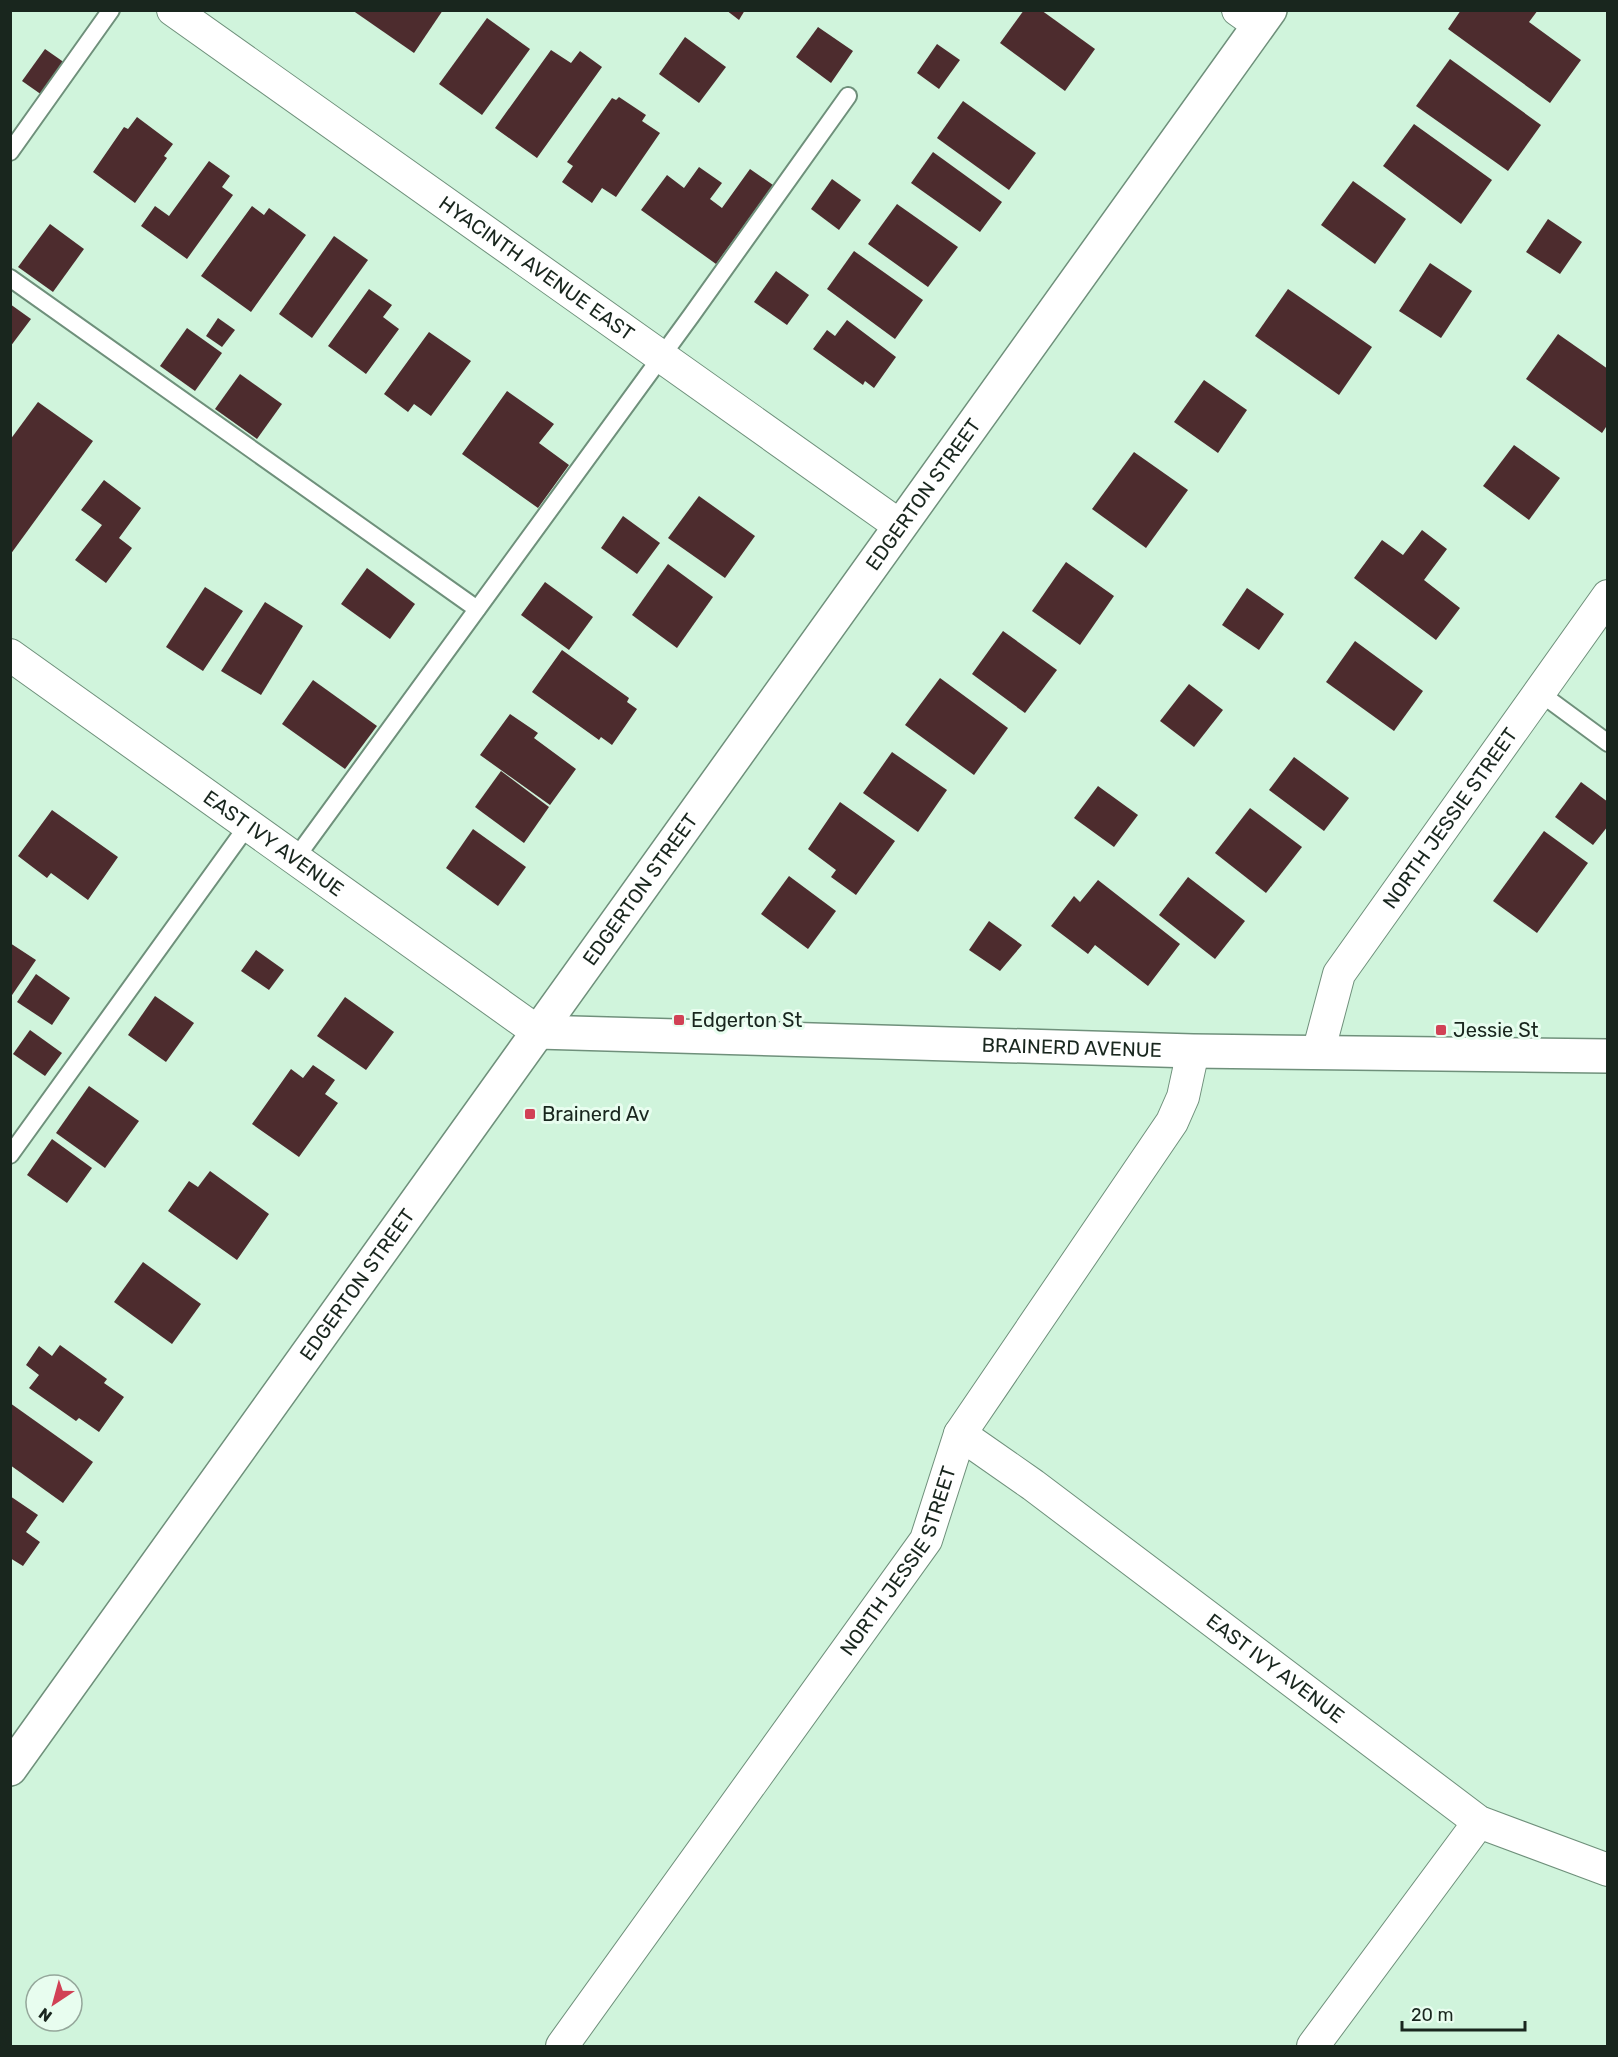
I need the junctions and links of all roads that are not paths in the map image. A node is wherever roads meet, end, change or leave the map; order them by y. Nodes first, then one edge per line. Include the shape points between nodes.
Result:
1 (111, 10) edge
2 (173, 10) edge
3 (1256, 15) edge
4 (848, 96) dead end
5 (10, 152) edge
6 (10, 278) edge
7 (661, 356) junction
8 (900, 526) junction
9 (1608, 596) edge
10 (477, 609) junction
11 (10, 655) edge
12 (1540, 693) junction
13 (1608, 743) edge
14 (248, 825) junction
15 (295, 859) junction
16 (538, 1032) junction
17 (1193, 1051) junction
18 (1318, 1053) junction
19 (1608, 1056) edge
20 (10, 1155) edge
21 (960, 1434) junction
22 (10, 1769) edge
23 (1479, 1822) junction
24 (1608, 1870) edge
25 (562, 2046) edge
26 (1313, 2046) edge

1 - 5 lane
2 - 7 street, HYACINTH AVENUE EAST
3 - 8 street, EDGERTON STREET
4 - 7 lane
6 - 10 lane
7 - 8 street, HYACINTH AVENUE EAST
7 - 10 lane
8 - 16 street, EDGERTON STREET
9 - 12 street, NORTH JESSIE STREET
10 - 15 lane
11 - 14 street, EAST IVY AVENUE
12 - 13 lane
12 - 18 street, NORTH JESSIE STREET via 1339,974
14 - 15 street, EAST IVY AVENUE
14 - 20 lane
15 - 16 street, EAST IVY AVENUE
16 - 17 street, BRAINERD AVENUE
16 - 22 street, EDGERTON STREET
17 - 18 street, BRAINERD AVENUE
17 - 21 street, NORTH JESSIE STREET via 1183,1097 1172,1122
18 - 19 street, BRAINERD AVENUE
21 - 23 street, EAST IVY AVENUE
21 - 25 street, NORTH JESSIE STREET via 926,1540
23 - 24 street, EAST IVY AVENUE
23 - 26 street

